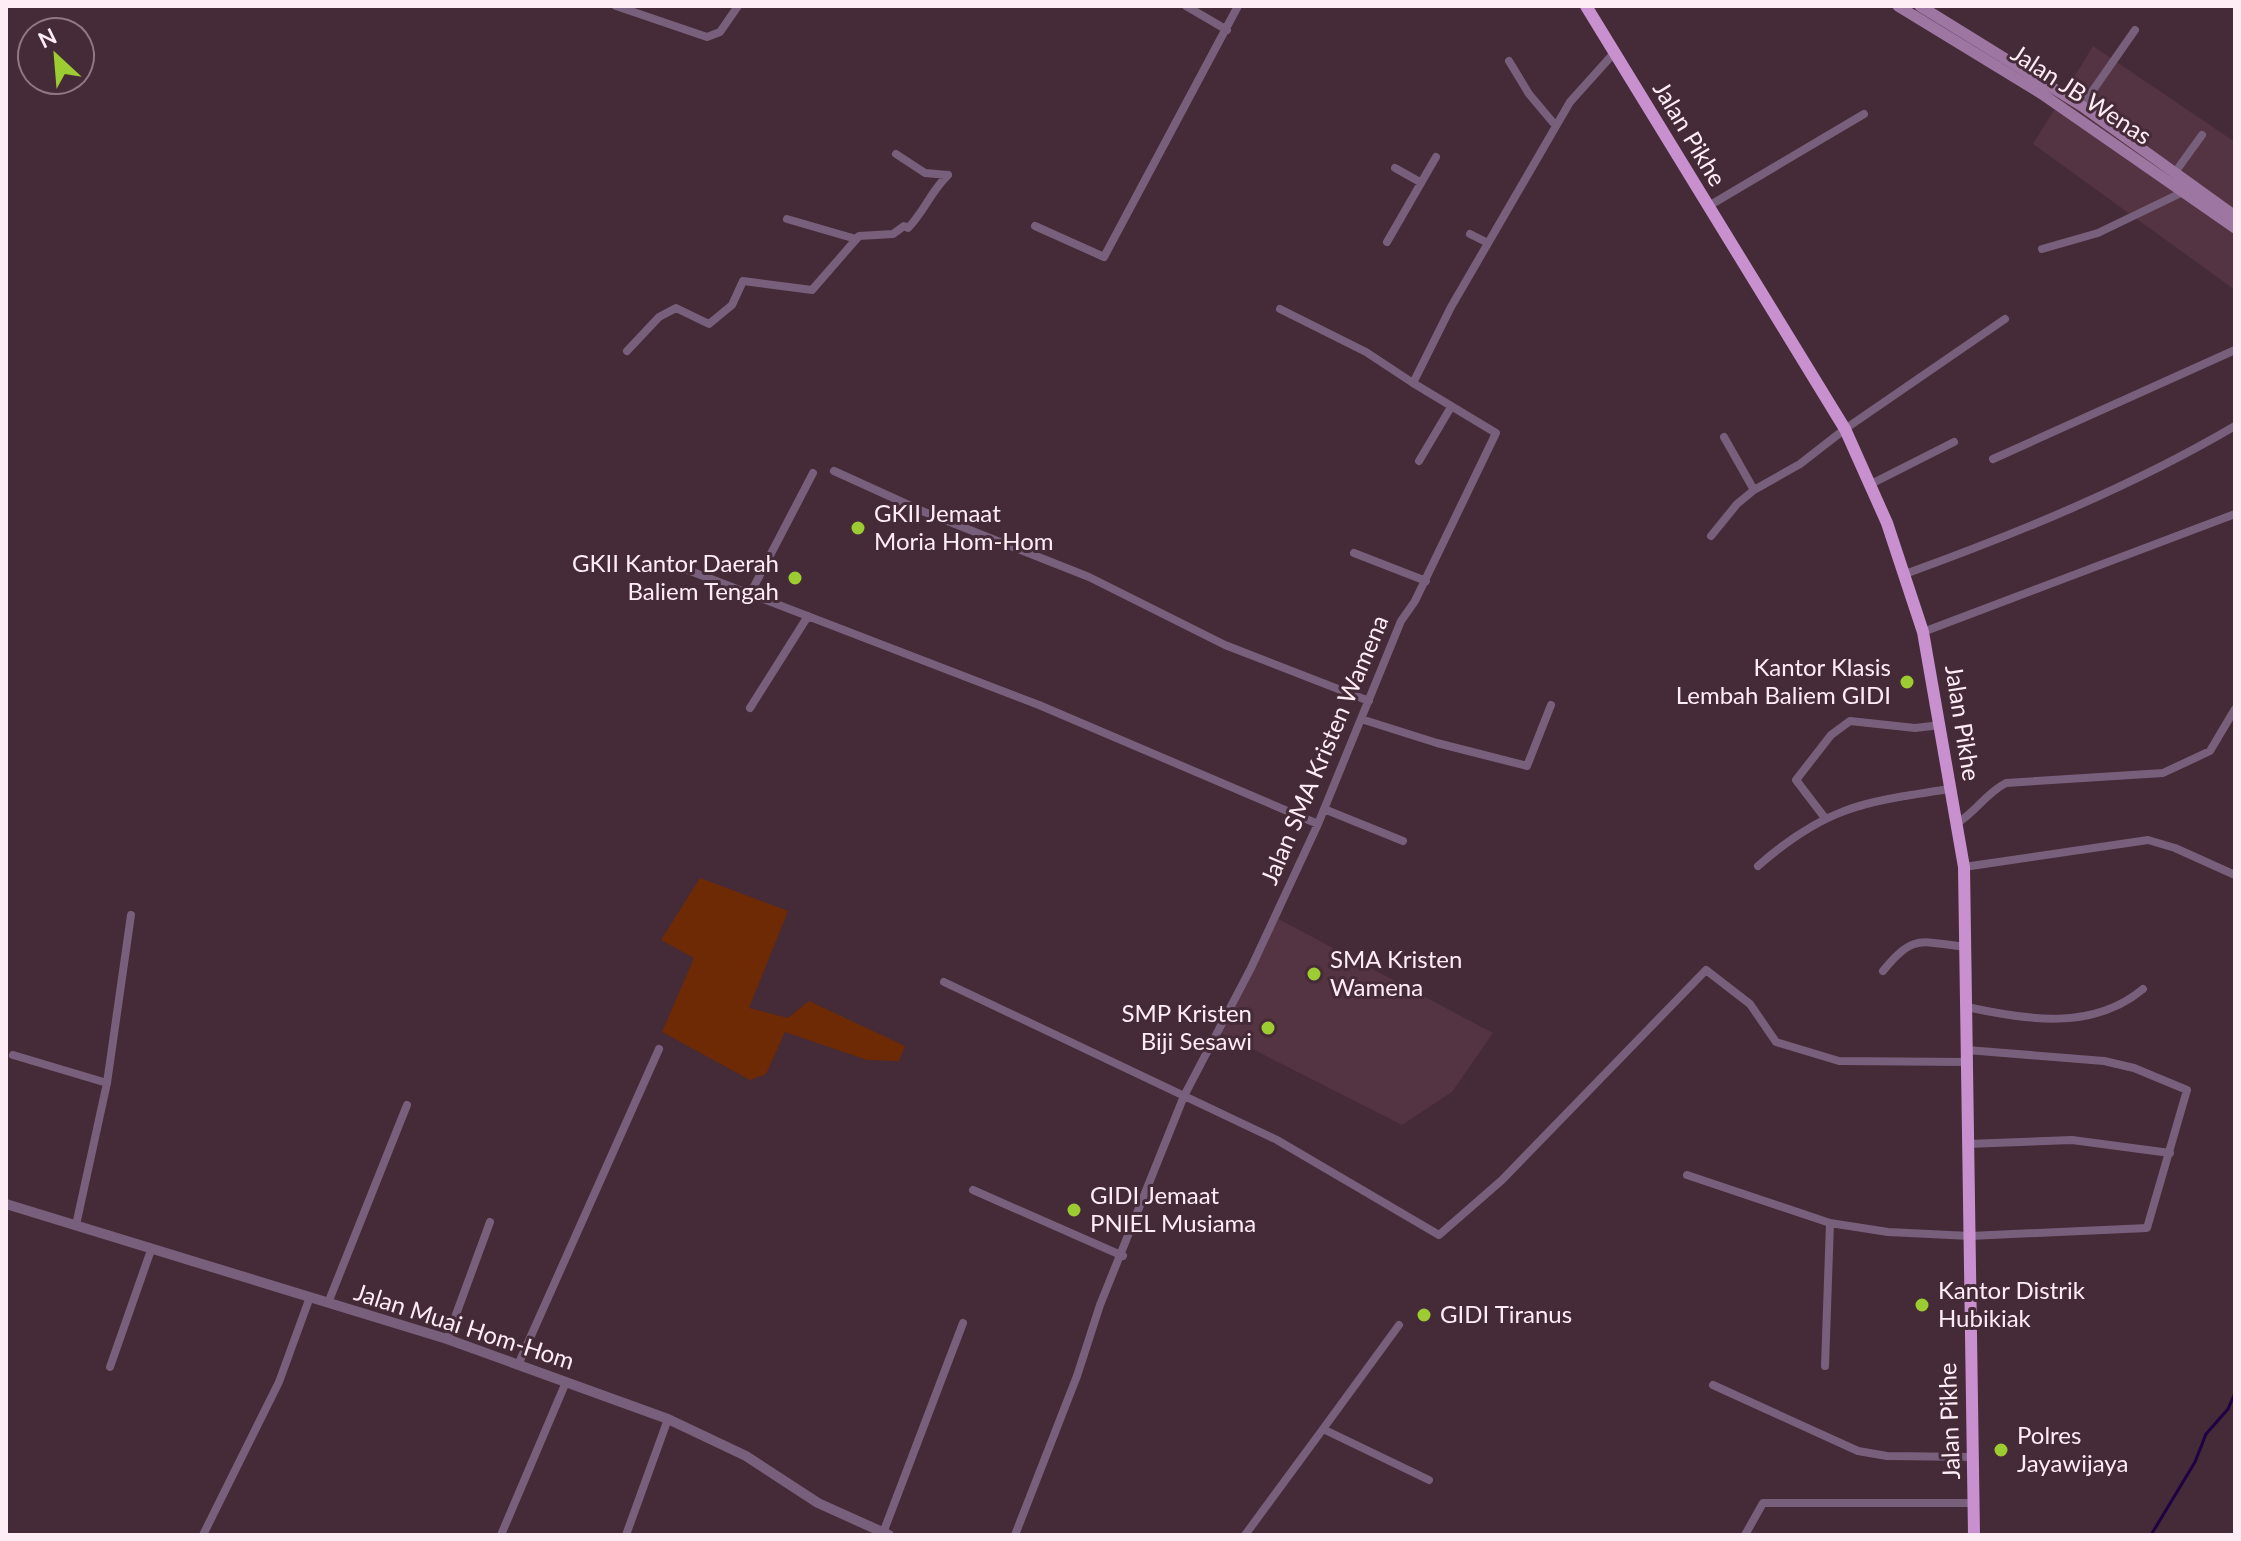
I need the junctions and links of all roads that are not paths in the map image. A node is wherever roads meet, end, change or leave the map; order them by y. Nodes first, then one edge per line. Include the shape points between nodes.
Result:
1 (616, 6) edge
2 (738, 6) edge
3 (1186, 6) edge
4 (1238, 6) edge
5 (1586, 6) edge
6 (1898, 6) edge
7 (1920, 6) edge
8 (1227, 30) junction
9 (2135, 30) dead end
10 (1614, 53) junction
11 (1509, 61) dead end
12 (2082, 106) junction
13 (1864, 114) dead end
14 (1556, 126) junction
15 (2202, 135) dead end
16 (2130, 146) junction
17 (896, 154) dead end
18 (1436, 157) dead end
19 (1395, 168) dead end
20 (2176, 171) junction
21 (1420, 182) junction
22 (2183, 192) junction
23 (1707, 207) junction
24 (2235, 216) edge
25 (787, 219) dead end
26 (1035, 226) dead end
27 (2235, 228) edge
28 (1470, 234) dead end
29 (856, 239) junction
30 (1387, 242) dead end
31 (1488, 243) junction
32 (2042, 249) dead end
33 (1280, 309) dead end
34 (2005, 319) dead end
35 (2235, 350) edge
36 (627, 351) dead end
37 (1413, 383) junction
38 (1451, 407) junction
39 (2235, 426) edge
40 (1845, 429) junction
41 (1724, 437) dead end
42 (1954, 442) dead end
43 (1993, 459) dead end
44 (1419, 461) dead end
45 (834, 471) dead end
46 (813, 473) dead end
47 (1871, 484) junction
48 (1754, 490) junction
49 (2235, 514) edge
50 (1711, 536) dead end
51 (1354, 553) dead end
52 (685, 569) dead end
53 (1905, 574) junction
54 (1426, 581) junction
55 (750, 594) junction
56 (808, 616) junction
57 (1923, 632) junction
58 (1369, 701) junction
59 (1551, 705) dead end
60 (750, 708) dead end
61 (2235, 709) edge
62 (1361, 719) junction
63 (1941, 725) junction
64 (1950, 789) junction
65 (1324, 809) junction
66 (1825, 818) junction
67 (1318, 824) junction
68 (1956, 824) junction
69 (1403, 841) dead end
70 (1758, 866) dead end
71 (1964, 867) junction
72 (2235, 875) edge
73 (131, 915) dead end
74 (1966, 947) junction
75 (1883, 971) dead end
76 (944, 982) dead end
77 (2143, 989) dead end
78 (1967, 1007) junction
79 (659, 1049) dead end
80 (13, 1055) dead end
81 (1967, 1056) junction
82 (107, 1083) junction
83 (1184, 1096) junction
84 (407, 1105) dead end
85 (1967, 1144) junction
86 (2170, 1153) junction
87 (1687, 1175) dead end
88 (973, 1190) dead end
89 (6, 1204) edge
90 (490, 1222) dead end
91 (1830, 1223) junction
92 (76, 1225) junction
93 (1970, 1236) junction
94 (151, 1250) junction
95 (1123, 1256) junction
96 (310, 1297) junction
97 (328, 1303) junction
98 (963, 1323) dead end
99 (1399, 1325) dead end
100 (447, 1339) junction
101 (518, 1365) junction
102 (1825, 1366) dead end
103 (110, 1367) dead end
104 (566, 1382) junction
105 (1713, 1385) dead end
106 (668, 1419) junction
107 (1323, 1429) junction
108 (1973, 1457) junction
109 (1429, 1480) dead end
110 (1974, 1503) junction
111 (886, 1534) edge
112 (203, 1535) edge
113 (501, 1535) edge
114 (626, 1535) edge
115 (1015, 1535) edge
116 (1245, 1535) edge
117 (1745, 1535) edge
118 (1974, 1535) edge

1 - 2 street via 707,37 720,32
3 - 8 street
4 - 8 street
5 - 10 highway, Jalan Pikhe
6 - 16 main road, Jalan JB Wenas
7 - 12 main road, Jalan JB Wenas
8 - 26 street via 1104,257
9 - 12 street
10 - 14 street
10 - 23 highway, Jalan Pikhe
11 - 14 street
12 - 16 main road, Jalan JB Wenas
13 - 23 street
14 - 31 street
15 - 20 street
16 - 20 main road, Jalan JB Wenas
16 - 22 main road, Jalan JB Wenas
17 - 29 street via 925,173 948,175 908,228
18 - 21 street
19 - 21 street
20 - 24 main road, Jalan JB Wenas
21 - 30 street
22 - 27 main road, Jalan JB Wenas
22 - 32 street via 2098,233
23 - 40 highway, Jalan Pikhe
25 - 29 street
28 - 31 street
29 - 36 street via 812,290 743,281 732,305 709,324 676,308 659,317
31 - 37 street
33 - 37 street, Jalan SMA Kristen Wamena via 1366,352
34 - 40 street
35 - 43 street
37 - 38 street, Jalan SMA Kristen Wamena
38 - 44 street
38 - 54 street, Jalan SMA Kristen Wamena via 1496,433
39 - 53 street via 2069,509
40 - 47 highway, Jalan Pikhe
40 - 48 street via 1800,464
41 - 48 street
42 - 47 street
45 - 58 street via 1089,577 1225,645
46 - 55 street
47 - 53 highway, Jalan Pikhe
48 - 50 street
49 - 57 street
51 - 54 street
52 - 55 street
53 - 57 highway, Jalan Pikhe
54 - 58 street, Jalan SMA Kristen Wamena via 1401,621
55 - 56 street
56 - 60 street
56 - 67 street via 1039,705
57 - 63 highway, Jalan Pikhe
58 - 62 street, Jalan SMA Kristen Wamena
59 - 62 street via 1527,766
61 - 68 street via 2210,751 2163,773 2006,783
62 - 65 street, Jalan SMA Kristen Wamena
63 - 64 highway, Jalan Pikhe
63 - 66 street via 1915,728 1850,721 1831,735 1796,780
64 - 66 street via 1863,803
64 - 68 highway, Jalan Pikhe
65 - 67 street, Jalan SMA Kristen Wamena
65 - 69 street
66 - 70 street via 1789,838
67 - 83 street, Jalan SMA Kristen Wamena
68 - 71 highway, Jalan Pikhe
71 - 72 street via 2148,840
71 - 74 highway, Jalan Pikhe
73 - 82 street
74 - 75 street via 1914,942 1900,948
74 - 78 highway, Jalan Pikhe
76 - 83 street
77 - 78 street via 2113,1009 2049,1021
78 - 81 highway, Jalan Pikhe
79 - 101 street
80 - 82 street
81 - 83 street via 1839,1061 1776,1042 1756,1010 1706,970 1502,1180 1439,1235 1277,1140
81 - 85 highway, Jalan Pikhe
81 - 86 street via 2104,1061 2187,1090
82 - 92 street
83 - 95 street, Jalan SMA Kristen Wamena
84 - 97 street
85 - 86 street via 2072,1140
85 - 93 highway, Jalan Pikhe
86 - 93 street via 2144,1230
87 - 91 street
88 - 95 street
89 - 92 street, Jalan Muai Hom-Hom
90 - 100 street
91 - 93 street
91 - 102 street
92 - 94 street, Jalan Muai Hom-Hom
93 - 108 highway, Jalan Pikhe
94 - 96 street, Jalan Muai Hom-Hom
94 - 103 street
95 - 115 street, Jalan SMA Kristen Wamena
96 - 97 street, Jalan Muai Hom-Hom
96 - 112 street via 279,1382
97 - 100 street, Jalan Muai Hom-Hom
98 - 111 street
99 - 107 street
100 - 101 street, Jalan Muai Hom-Hom
101 - 104 street, Jalan Muai Hom-Hom
104 - 106 street, Jalan Muai Hom-Hom
104 - 113 street
105 - 108 street via 1858,1451
106 - 111 street, Jalan Muai Hom-Hom via 746,1456 818,1503
106 - 114 street
107 - 109 street
107 - 116 street
108 - 110 highway, Jalan Pikhe
110 - 117 street via 1763,1503
110 - 118 highway, Jalan Pikhe

